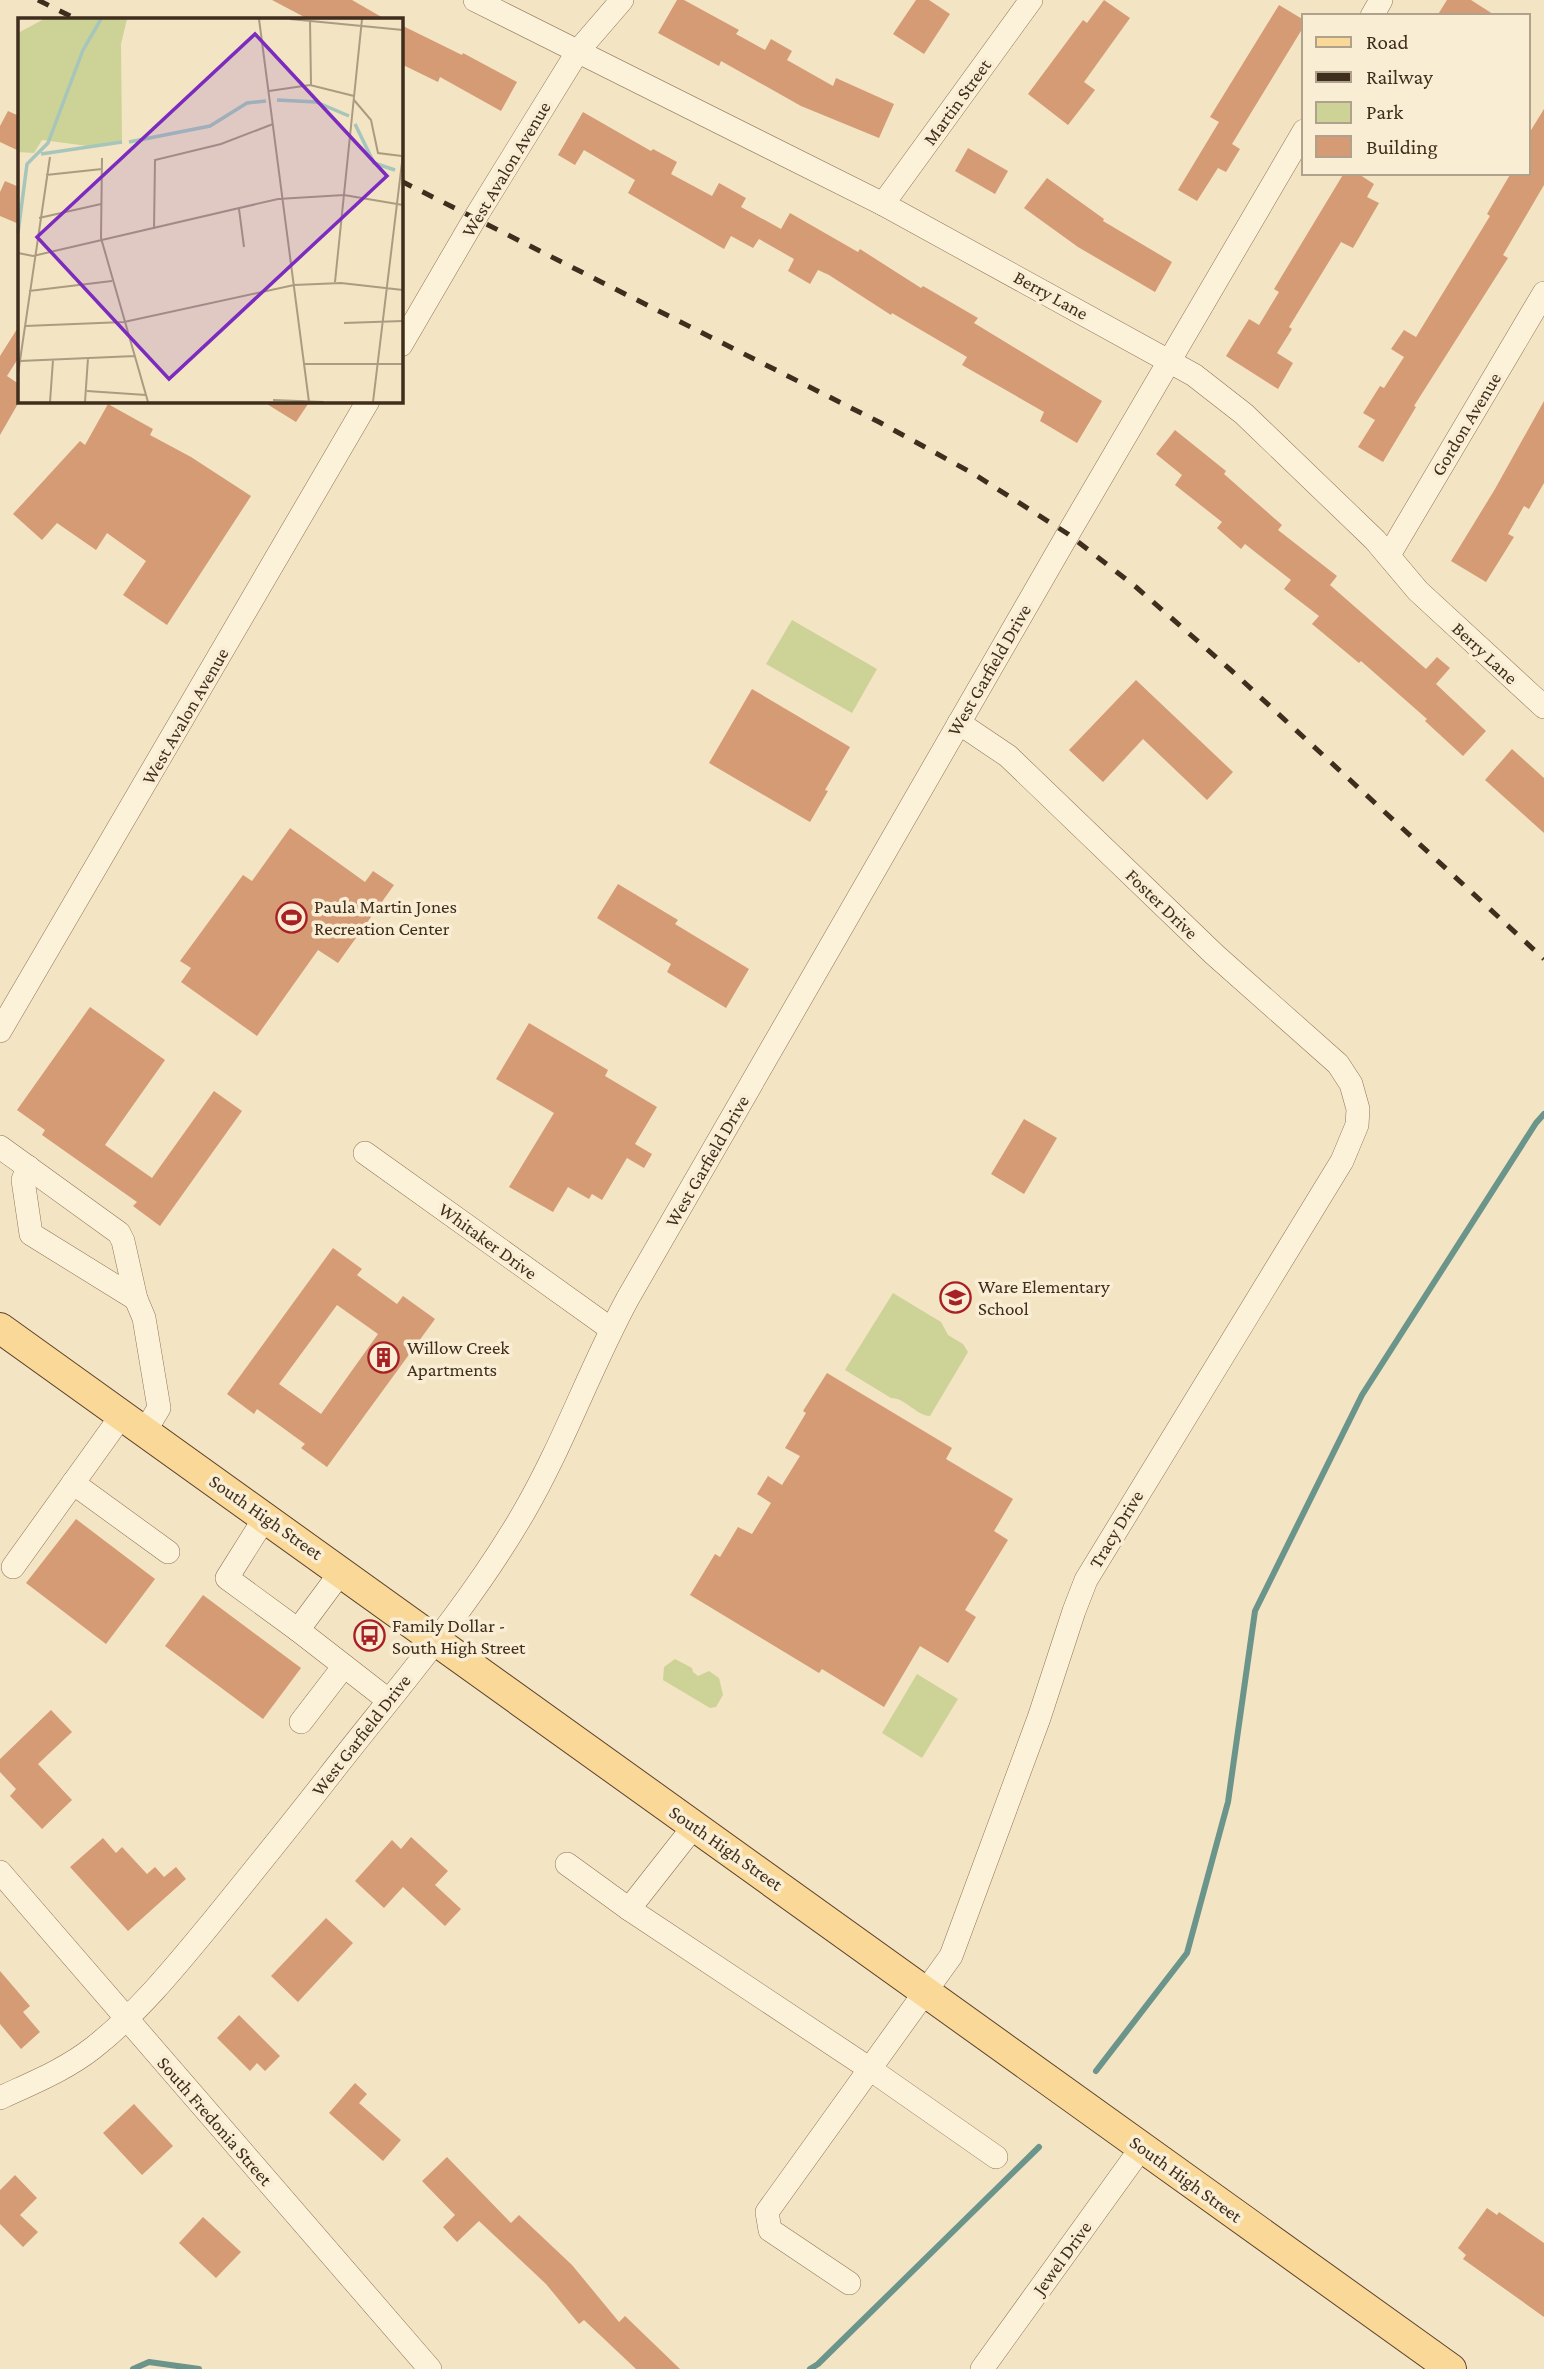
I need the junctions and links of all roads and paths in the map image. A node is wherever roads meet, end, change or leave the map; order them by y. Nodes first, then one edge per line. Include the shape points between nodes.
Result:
1 (475, 0) edge
2 (622, 0) edge
3 (1031, 0) edge
4 (578, 51) junction
5 (1302, 134) edge
6 (883, 204) junction
7 (1544, 293) edge
8 (402, 343) edge
9 (1170, 361) junction
10 (367, 402) edge
11 (1389, 555) junction
12 (1544, 707) edge
13 (959, 723) junction
14 (0, 1031) edge
15 (1355, 1094) joint
16 (0, 1147) edge
17 (365, 1153) dead end
18 (28, 1167) junction
19 (136, 1299) junction
20 (0, 1328) edge
21 (611, 1329) junction
22 (133, 1423) junction
23 (73, 1483) junction
24 (265, 1516) junction
25 (168, 1552) dead end
26 (13, 1567) dead end
27 (341, 1572) junction
28 (298, 1630) junction
29 (435, 1640) junction
30 (344, 1666) junction
31 (388, 1700) junction
32 (301, 1722) dead end
33 (695, 1825) junction
34 (567, 1864) dead end
35 (0, 1872) edge
36 (629, 1909) junction
37 (926, 1992) junction
38 (127, 2019) junction
39 (870, 2069) junction
40 (0, 2098) edge
41 (1142, 2147) junction
42 (996, 2157) dead end
43 (849, 2283) dead end
44 (430, 2369) edge
45 (982, 2369) edge
46 (1451, 2369) edge

1 - 4 street, Berry Lane
2 - 4 street, West Avalon Avenue
3 - 6 street, Martin Street
4 - 6 street, Berry Lane
4 - 8 street, West Avalon Avenue
5 - 9 street, West Garfield Drive
6 - 9 street, Berry Lane
7 - 11 street, Gordon Avenue
9 - 11 street, Berry Lane via 1244,414
9 - 13 street, West Garfield Drive
10 - 14 street, West Avalon Avenue
11 - 12 street, Berry Lane via 1418,591
13 - 15 street, Foster Drive via 1009,756 1215,955 1329,1054
13 - 21 street, West Garfield Drive
15 - 37 street, Tracy Drive via 1357,1125 1342,1161 1086,1580 955,1945
16 - 18 street
17 - 21 street, Whitaker Drive
18 - 19 street via 119,1233
18 - 19 street via 23,1180 31,1234
19 - 22 street via 144,1318 159,1408
20 - 22 main road, South High Street
21 - 29 street, West Garfield Drive via 532,1498
22 - 23 street
22 - 24 main road, South High Street
23 - 25 street
23 - 26 street
24 - 27 main road, South High Street
24 - 28 street via 227,1578
27 - 28 street
27 - 29 main road, South High Street
28 - 30 street
29 - 31 street, West Garfield Drive
29 - 33 main road, South High Street
30 - 31 street
30 - 32 street
31 - 38 street, West Garfield Drive via 259,1865
33 - 36 street
33 - 37 main road, South High Street
34 - 36 street
35 - 38 street, South Fredonia Street
36 - 39 street
37 - 39 street, Tracy Drive
37 - 41 main road, South High Street
38 - 40 street, West Garfield Drive via 59,2070
38 - 44 street, South Fredonia Street
39 - 42 street
39 - 43 street, Tracy Drive via 767,2212 770,2230
41 - 45 street, Jewel Drive
41 - 46 main road, South High Street

